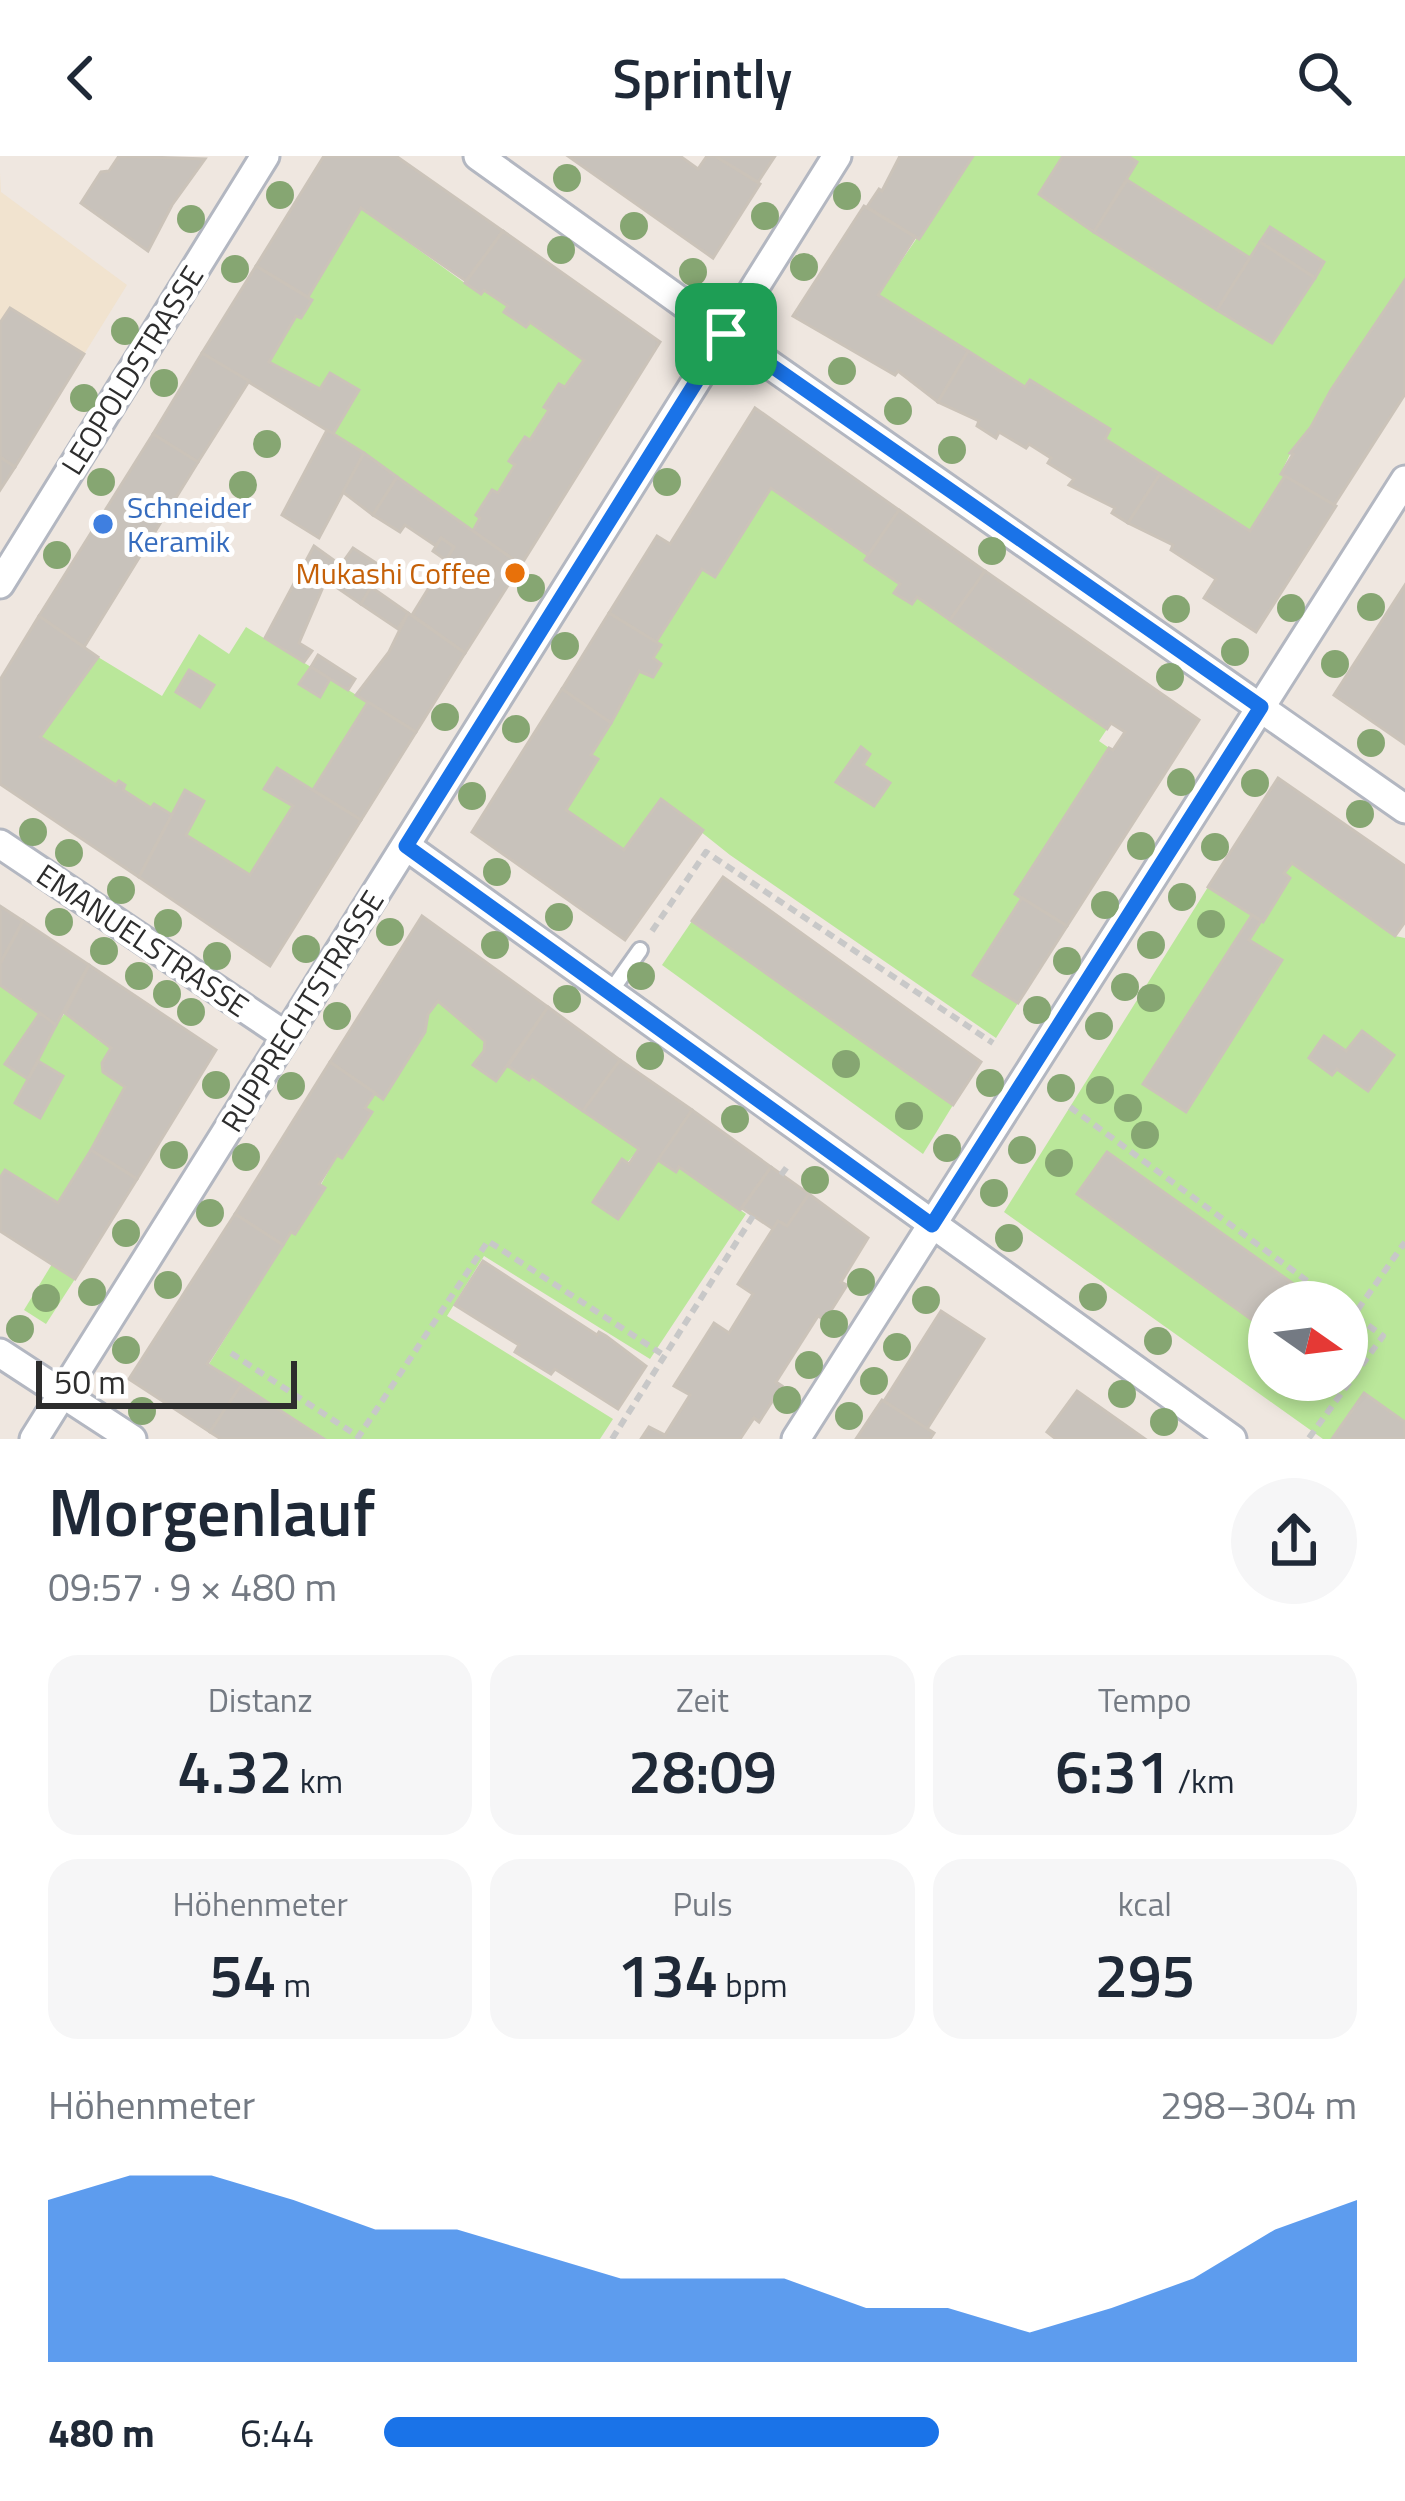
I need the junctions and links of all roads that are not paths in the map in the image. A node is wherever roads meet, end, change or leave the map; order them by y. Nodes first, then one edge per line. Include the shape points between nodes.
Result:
1 (265, 156) edge
2 (478, 156) edge
3 (837, 156) edge
4 (726, 334) junction
5 (1405, 480) edge
6 (0, 584) edge
7 (1261, 707) junction
8 (1405, 808) edge
9 (0, 844) edge
10 (406, 846) junction
11 (640, 950) road end
12 (611, 991) junction
13 (286, 1036) junction
14 (932, 1225) junction
15 (0, 1353) edge
16 (62, 1395) junction
17 (34, 1439) edge
18 (132, 1439) edge
19 (796, 1439) edge
20 (1232, 1439) edge

1 - 6 street, LEOPOLDSTRASSE
2 - 4 street
3 - 4 street, RUPPRECHTSTRASSE
4 - 7 street
4 - 10 street, RUPPRECHTSTRASSE
5 - 7 street
7 - 8 street
7 - 14 street
9 - 13 street, EMANUELSTRASSE
10 - 12 street
10 - 13 street, RUPPRECHTSTRASSE
11 - 12 lane
12 - 14 street
13 - 16 street, RUPPRECHTSTRASSE
14 - 19 street
14 - 20 street
15 - 16 street
16 - 17 street, RUPPRECHTSTRASSE
16 - 18 street

